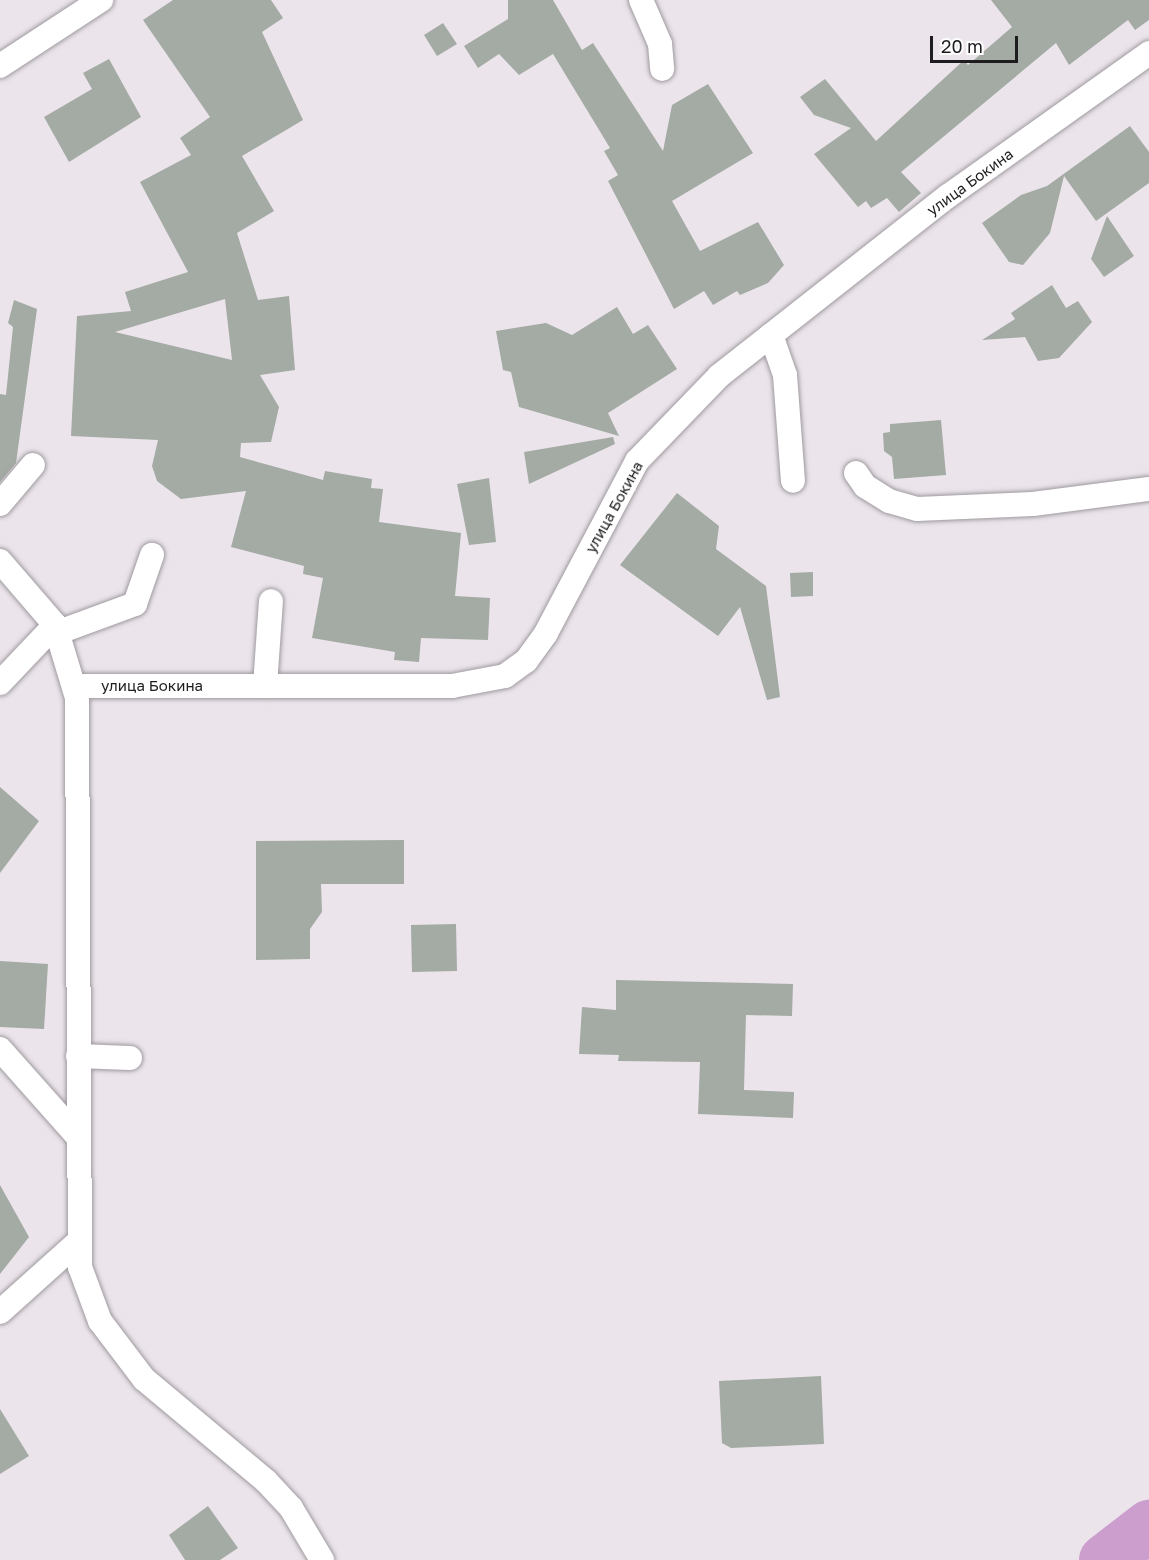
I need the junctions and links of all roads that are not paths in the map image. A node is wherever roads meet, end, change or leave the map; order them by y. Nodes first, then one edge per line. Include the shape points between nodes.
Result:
1 (100, 0) edge
2 (642, 0) edge
3 (1149, 53) edge
4 (0, 66) edge
5 (662, 69) dead end
6 (771, 335) junction
7 (33, 465) dead end
8 (856, 473) dead end
9 (793, 481) dead end
10 (1149, 489) edge
11 (0, 504) edge
12 (152, 555) dead end
13 (0, 561) edge
14 (271, 601) dead end
15 (57, 628) junction
16 (0, 683) edge
17 (75, 686) junction
18 (265, 686) junction
19 (0, 1049) edge
20 (78, 1056) junction
21 (130, 1058) dead end
22 (78, 1137) junction
23 (78, 1242) junction
24 (0, 1312) edge
25 (322, 1560) edge

1 - 4 street
2 - 5 street via 660,44
3 - 6 street, улица Бокина via 948,196
6 - 9 street via 785,375
6 - 18 street, улица Бокина via 719,376 638,461 546,633 526,661 505,676 452,686
7 - 11 street
8 - 10 street via 865,486 889,501 917,509 1033,504
12 - 15 street via 135,604
13 - 15 street
14 - 18 street
15 - 16 street
15 - 17 street
17 - 18 street, улица Бокина
17 - 20 street
19 - 22 street
20 - 21 street
20 - 22 street
22 - 23 street
23 - 24 street
23 - 25 street via 87,1288 119,1348 178,1411 266,1481 291,1508

